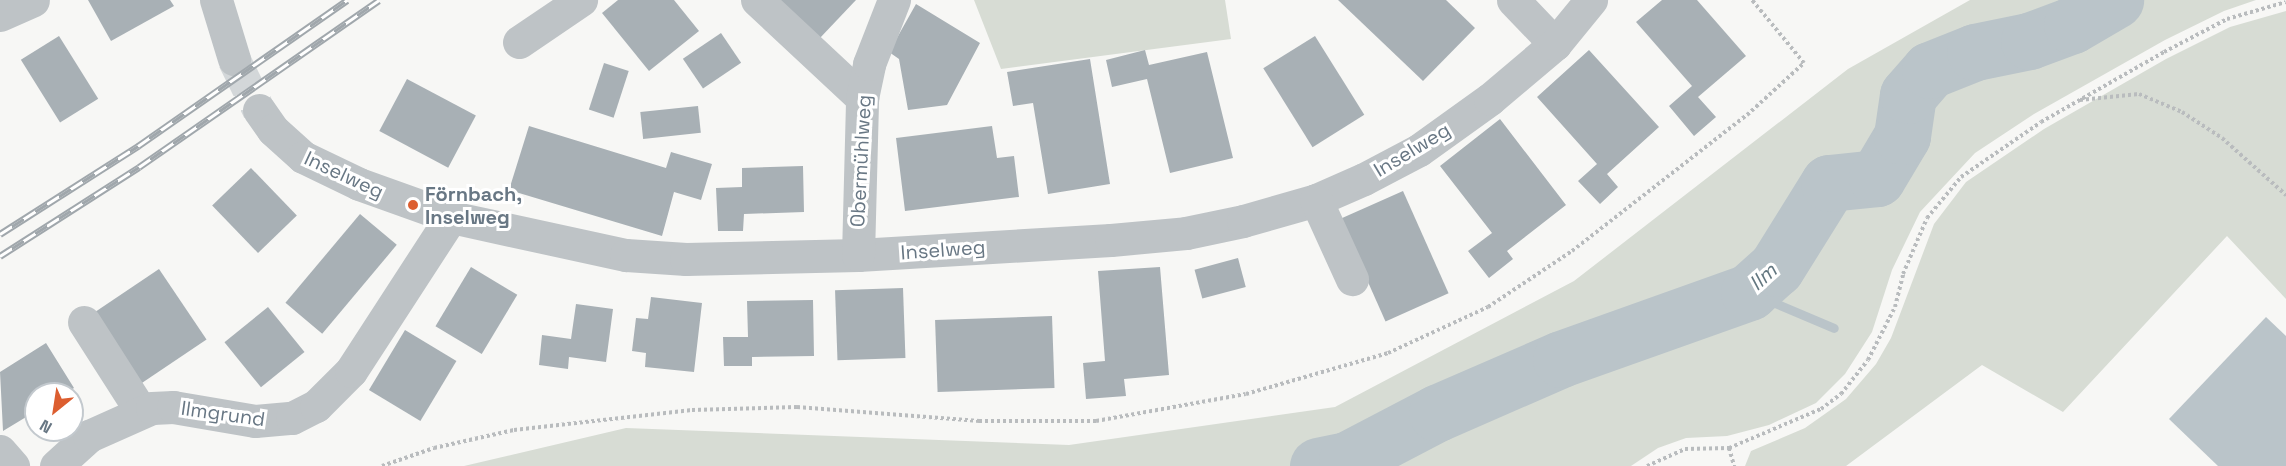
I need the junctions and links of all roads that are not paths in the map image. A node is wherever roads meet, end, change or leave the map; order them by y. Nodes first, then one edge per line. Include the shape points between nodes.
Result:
1 (33, 0) edge
2 (216, 0) edge
3 (581, 0) edge
4 (757, 0) edge
5 (894, 0) edge
6 (1513, 0) edge
7 (1591, 0) edge
8 (0, 15) edge
9 (519, 42) dead end
10 (1556, 44) junction
11 (234, 59) tunnel mouth
12 (862, 98) junction
13 (259, 110) tunnel mouth
14 (1316, 200) junction
15 (451, 218) junction
16 (858, 255) junction
17 (1352, 279) dead end
18 (84, 322) dead end
19 (141, 411) junction
20 (0, 450) edge
21 (12, 466) edge
22 (56, 466) edge

1 - 8 street
2 - 11 street
3 - 9 street
4 - 12 street
5 - 12 street, Obermühlweg via 869,64
6 - 10 street
7 - 10 street, Inselweg
10 - 14 street, Inselweg via 1490,99 1419,150
12 - 16 street, Obermühlweg
13 - 15 street, Inselweg via 287,144 319,167
14 - 16 street, Inselweg via 1186,233
14 - 17 street
15 - 16 street, Inselweg via 626,255 686,259
15 - 19 street, Ilmgrund via 351,371 316,406 278,420 255,421 173,407
18 - 19 street
19 - 22 street, Ilmgrund via 89,436
20 - 21 street

